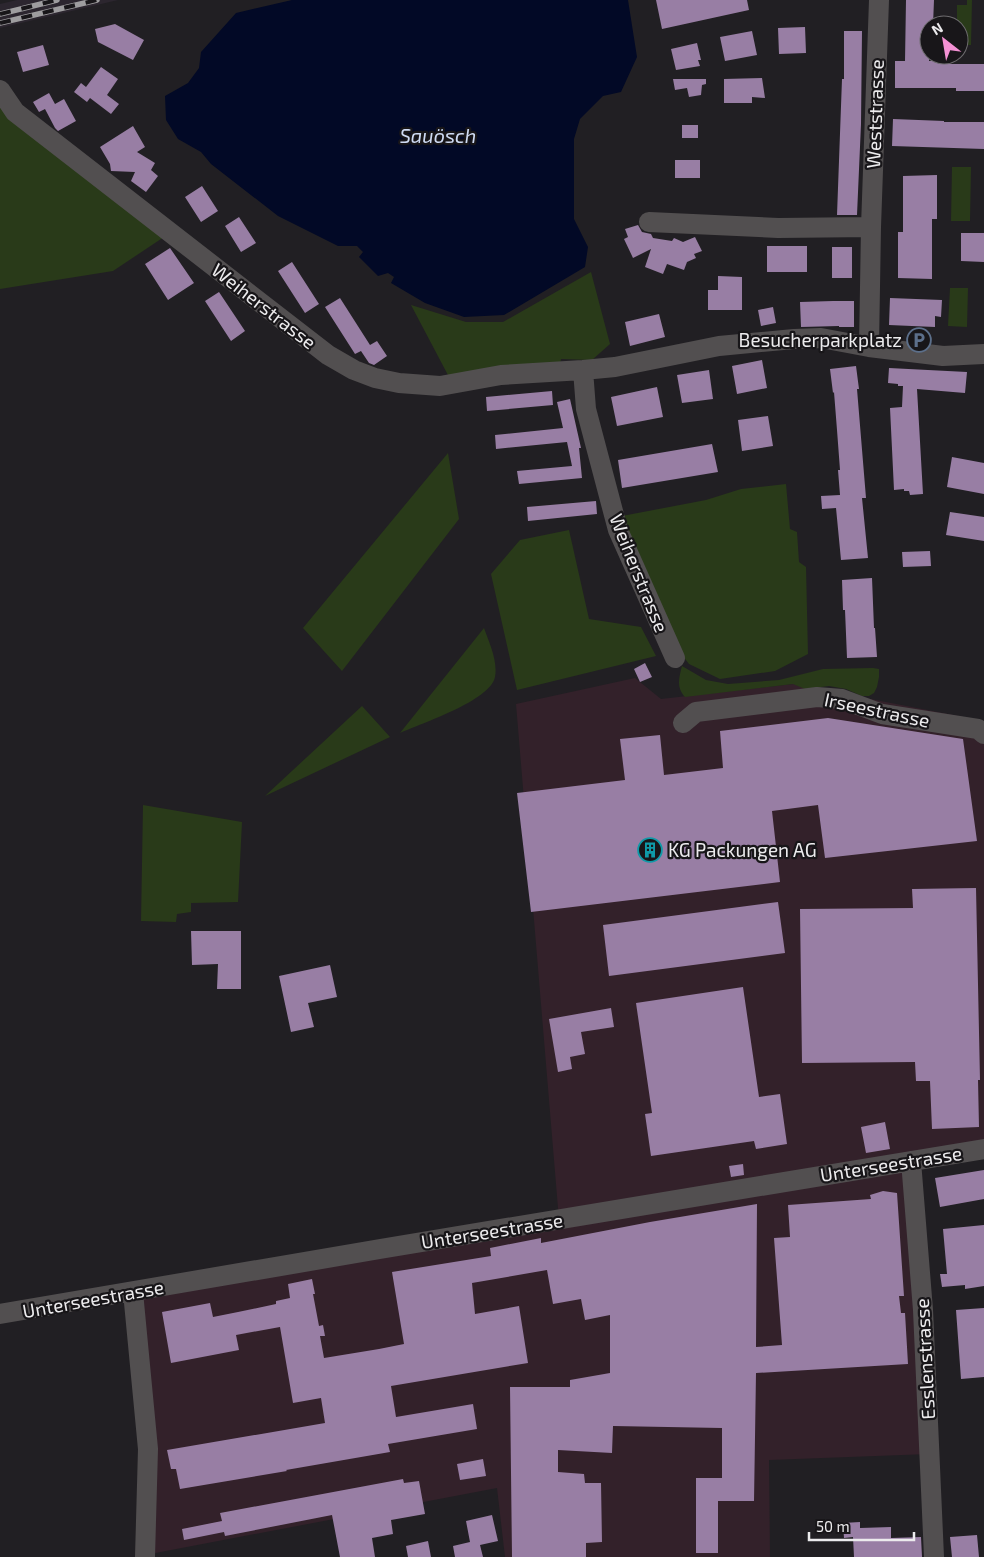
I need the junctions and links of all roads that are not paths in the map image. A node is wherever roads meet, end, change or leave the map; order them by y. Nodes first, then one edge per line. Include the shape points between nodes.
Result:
1 (879, 0) edge
2 (0, 90) edge
3 (649, 222) dead end
4 (871, 227) junction
5 (869, 347) junction
6 (984, 354) edge
7 (583, 370) junction
8 (675, 658) dead end
9 (683, 723) dead end
10 (984, 734) edge
11 (984, 1149) edge
12 (910, 1161) junction
13 (133, 1292) junction
14 (0, 1314) edge
15 (145, 1557) edge
16 (934, 1557) edge

1 - 4 street, Weststrasse
2 - 7 street, Weiherstrasse via 15,112 328,356 354,370 398,383 440,386 501,374
3 - 4 street via 778,228
4 - 5 street, Weststrasse
5 - 6 street, Weiherstrasse via 943,356
5 - 7 street, Weiherstrasse via 821,338 794,339 719,346
7 - 8 street, Weiherstrasse via 586,409 618,530
9 - 10 street, Irseestrasse via 696,712 817,697 842,699 882,714 978,728
11 - 12 street, Unterseestrasse
12 - 13 street, Unterseestrasse
12 - 16 street, Esslenstrasse via 923,1310
13 - 14 street, Unterseestrasse
13 - 15 street via 148,1449

